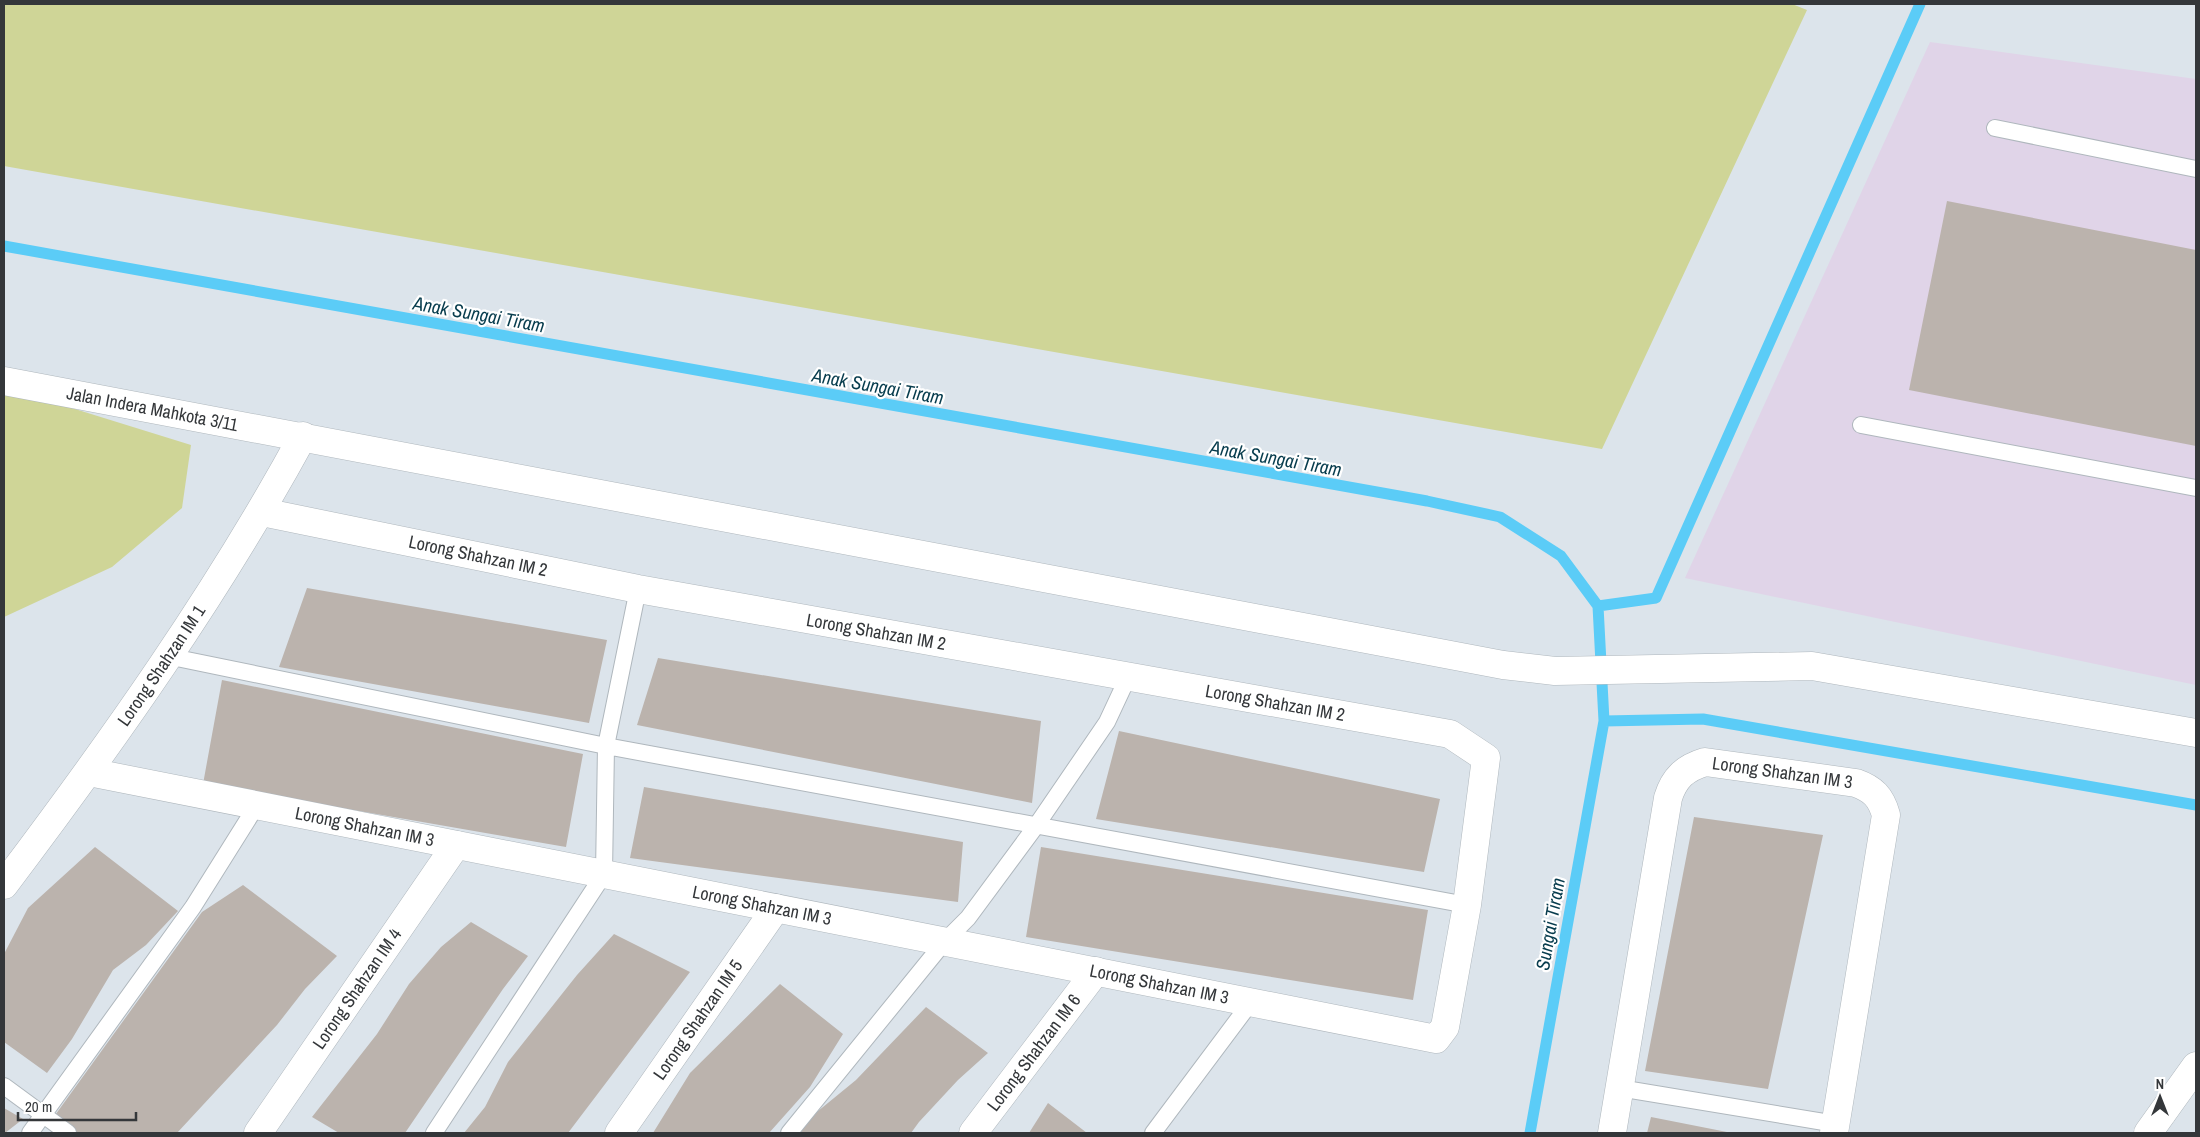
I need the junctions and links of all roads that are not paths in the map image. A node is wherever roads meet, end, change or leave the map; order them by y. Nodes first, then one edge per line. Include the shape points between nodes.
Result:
1 (1995, 128) dead end
2 (2196, 169) edge
3 (4, 381) edge
4 (1861, 425) dead end
5 (303, 436) junction
6 (2196, 488) edge
7 (262, 512) junction
8 (638, 589) junction
9 (167, 656) junction
10 (1128, 677) junction
11 (2196, 733) edge
12 (606, 746) junction
13 (89, 772) junction
14 (257, 805) junction
15 (1036, 826) junction
16 (456, 845) junction
17 (604, 874) junction
18 (4, 885) edge
19 (1467, 905) junction
20 (776, 908) junction
21 (945, 941) junction
22 (1096, 971) junction
23 (1251, 1002) junction
24 (2196, 1066) edge
25 (4, 1086) edge
26 (1619, 1088) junction
27 (43, 1115) junction
28 (1835, 1128) edge
29 (30, 1133) edge
30 (68, 1133) edge
31 (258, 1133) edge
32 (434, 1133) edge
33 (620, 1133) edge
34 (790, 1133) edge
35 (973, 1133) edge
36 (1153, 1133) edge
37 (1612, 1133) edge
38 (2148, 1133) edge

1 - 2 lane
3 - 5 street, Jalan Indera Mahkota 3/11
4 - 6 lane
5 - 7 street, Lorong Shahzan IM 1
5 - 11 street, Jalan Indera Mahkota 3/11 via 1503,665 1555,671 1812,666
7 - 8 street, Lorong Shahzan IM 2
7 - 9 street, Lorong Shahzan IM 1
8 - 10 street, Lorong Shahzan IM 2
8 - 12 lane
9 - 12 lane
9 - 13 street, Lorong Shahzan IM 1
10 - 15 lane via 1107,722
10 - 19 street, Lorong Shahzan IM 2 via 1450,734 1486,758
12 - 15 lane
12 - 17 lane
13 - 14 street, Lorong Shahzan IM 3
13 - 18 street, Lorong Shahzan IM 1
14 - 16 street, Lorong Shahzan IM 3
14 - 27 lane via 193,907
15 - 19 lane
15 - 21 lane via 968,918
16 - 17 street, Lorong Shahzan IM 3
16 - 31 street, Lorong Shahzan IM 4
17 - 20 street, Lorong Shahzan IM 3
17 - 32 lane
19 - 23 street, Lorong Shahzan IM 3 via 1445,1027 1436,1039
20 - 21 street, Lorong Shahzan IM 3
20 - 33 street, Lorong Shahzan IM 5
21 - 22 street, Lorong Shahzan IM 3
21 - 34 lane
22 - 23 street, Lorong Shahzan IM 3
22 - 35 street, Lorong Shahzan IM 6
23 - 36 lane
24 - 38 street
25 - 27 lane
26 - 28 lane
26 - 28 street, Lorong Shahzan IM 3 via 1672,784 1690,766 1705,762 1856,783 1879,796 1886,815
26 - 37 street, Lorong Shahzan IM 3
27 - 29 lane
27 - 30 lane

